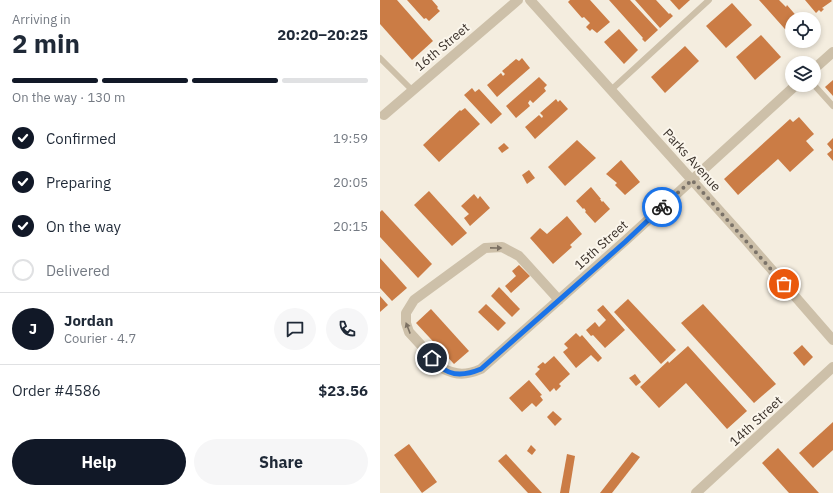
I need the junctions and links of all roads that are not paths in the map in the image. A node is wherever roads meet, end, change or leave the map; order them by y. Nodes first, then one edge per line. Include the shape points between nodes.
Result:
1 (518, 0) edge
2 (530, 0) edge
3 (709, 0) edge
4 (833, 52) edge
5 (380, 58) edge
6 (821, 62) edge
7 (412, 90) junction
8 (610, 90) junction
9 (788, 92) edge
10 (820, 92) edge
11 (833, 106) edge
12 (382, 113) edge
13 (692, 180) junction
14 (559, 300) junction
15 (833, 340) edge
16 (833, 367) edge
17 (696, 493) edge

1 - 7 street, 16th Street
2 - 8 street, Parks Avenue
3 - 8 lane
4 - 6 street
5 - 7 lane
7 - 12 street, 16th Street
8 - 13 street, Parks Avenue
9 - 13 street, 15th Street
10 - 11 lane
13 - 14 street, 15th Street
13 - 15 street, Parks Avenue
14 -> 14 street, 15th Street via 481,369 471,373 448,372 442,368 409,332 406,323 406,313 414,300 485,248 502,247 519,256
16 - 17 street, 14th Street

